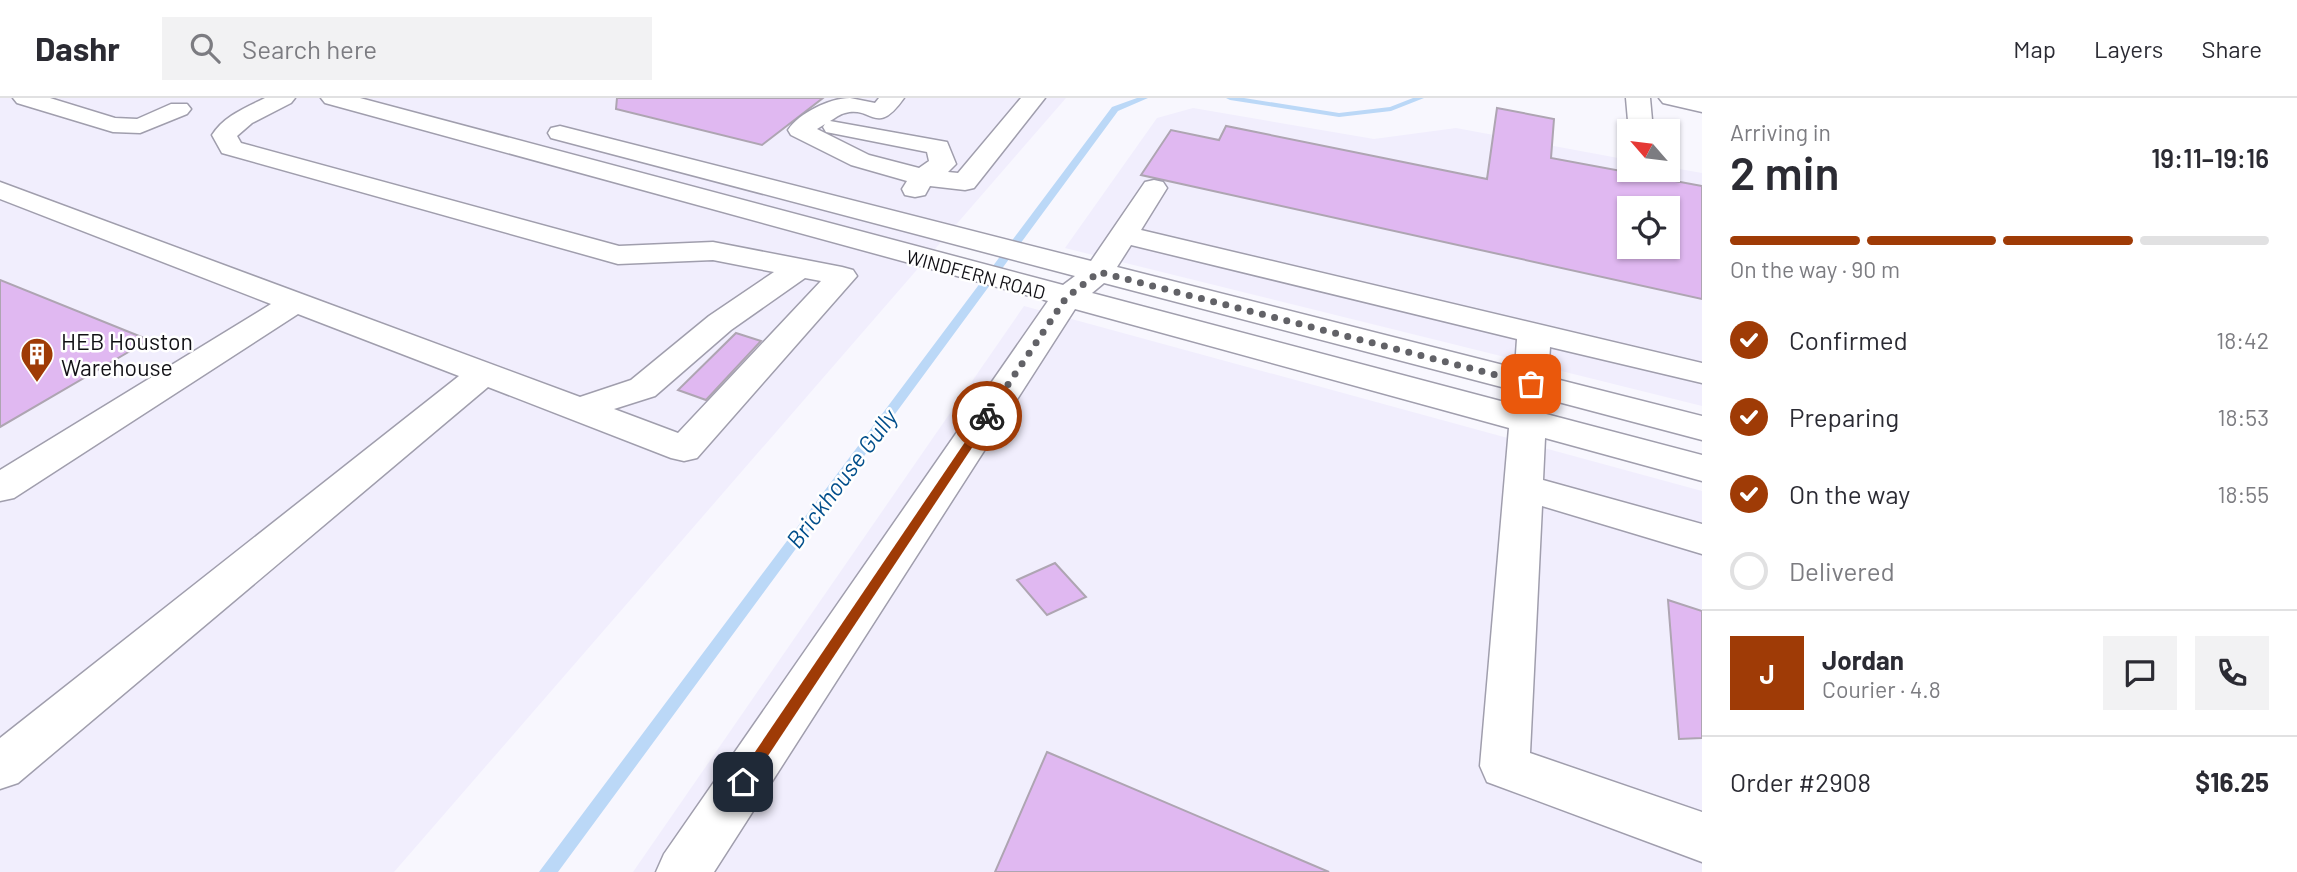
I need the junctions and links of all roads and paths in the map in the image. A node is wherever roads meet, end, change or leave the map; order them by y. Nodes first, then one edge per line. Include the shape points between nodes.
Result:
1 (25, 98) edge
2 (142, 98) edge
3 (283, 98) edge
4 (333, 98) edge
5 (426, 98) edge
6 (892, 98) edge
7 (1033, 98) edge
8 (1638, 98) edge
9 (1671, 98) edge
10 (1702, 105) edge
11 (479, 112) dead end
12 (1640, 119) edge
13 (533, 126) dead end
14 (923, 177) junction
15 (1154, 188) dead end
16 (0, 190) edge
17 (894, 219) junction
18 (1124, 235) junction
19 (800, 268) junction
20 (1099, 272) junction
21 (1047, 293) junction
22 (295, 302) junction
23 (1534, 333) junction
24 (484, 373) junction
25 (1702, 373) edge
26 (1529, 402) junction
27 (579, 409) junction
28 (1702, 429) edge
29 (1702, 468) edge
30 (1522, 487) junction
31 (0, 488) edge
32 (1702, 538) edge
33 (0, 767) edge
34 (1702, 837) edge
35 (683, 872) edge

1 - 2 street via 113,125 140,125 179,108
3 - 19 street via 243,118 224,135 231,148 618,255 713,251
4 - 21 street, WINDFERN ROAD
5 - 11 street
6 - 14 street via 881,111 844,104 810,122 937,147 943,164
7 - 14 street via 965,182
8 - 12 street
9 - 10 street
13 - 17 street, WINDFERN ROAD
14 - 17 street
15 - 18 street
16 - 22 street
17 - 20 street, WINDFERN ROAD
18 - 20 street
18 - 23 street
19 - 27 street via 720,323 643,388
19 - 27 street via 842,276 684,449
20 - 21 street
20 - 26 street, WINDFERN ROAD
21 - 26 street, WINDFERN ROAD
21 - 35 street
22 - 24 street
22 - 31 street
23 - 25 street
23 - 26 street
24 - 27 street
24 - 33 street
26 - 28 street, WINDFERN ROAD
26 - 29 street, WINDFERN ROAD
26 - 30 street
30 - 32 street
30 - 34 street via 1505,766

